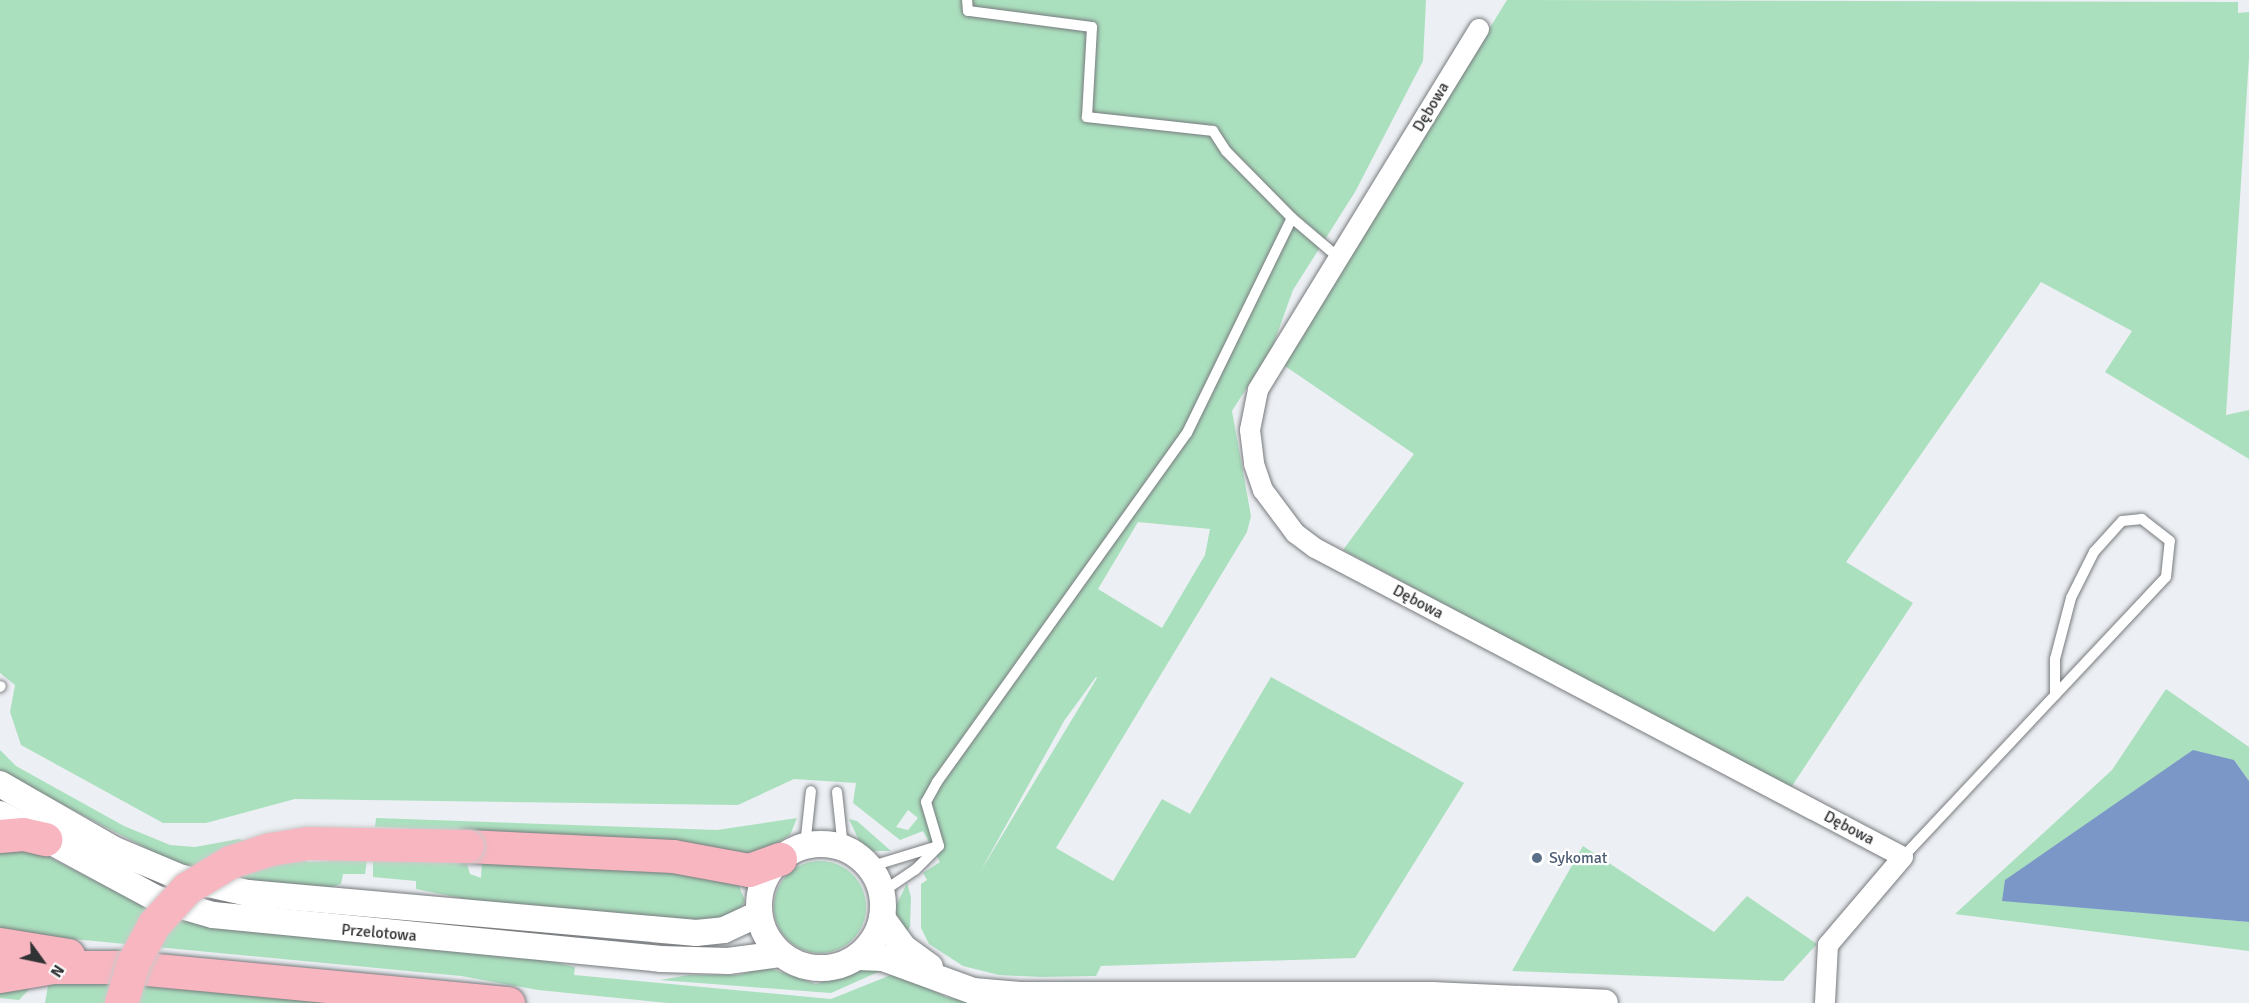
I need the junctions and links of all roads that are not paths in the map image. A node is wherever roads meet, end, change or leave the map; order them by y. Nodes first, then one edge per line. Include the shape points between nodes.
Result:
1 (967, 0) edge
2 (1479, 28) dead end
3 (1292, 218) junction
4 (1339, 258) junction
5 (2055, 695) junction
6 (0, 784) edge
7 (811, 790) dead end
8 (837, 792) dead end
9 (0, 814) edge
10 (0, 836) edge
11 (45, 839) junction
12 (939, 846) junction
13 (843, 848) junction
14 (792, 852) junction
15 (1903, 856) junction
16 (869, 867) junction
17 (882, 892) junction
18 (759, 914) junction
19 (882, 918) junction
20 (0, 944) edge
21 (780, 954) junction
22 (857, 957) junction
23 (125, 967) junction
24 (0, 976) edge
25 (954, 985) junction
26 (121, 1003) edge
27 (508, 1003) edge
28 (1605, 1003) edge
29 (1825, 1003) edge

1 - 3 lane via 968,11 1092,27 1087,117 1213,131 1227,152
2 - 4 street, Dębowa
3 - 4 lane
3 - 12 lane via 1182,442 937,782 926,802
4 - 15 street, Dębowa via 1258,390 1252,409 1254,464 1263,490 1295,533 1315,548
5 - 5 lane via 2166,577 2170,541 2142,519 2122,521 2094,552 2071,598 2055,659
5 - 15 lane
6 - 18 street, Przelotowa via 124,854 182,878 248,893 696,933 724,930
7 - 14 lane
8 - 13 lane
9 - 11 street, Przelotowa
10 - 11 highway via 22,834
11 - 21 street, Przelotowa via 157,899 213,915 661,959 728,961
12 - 16 lane
12 - 17 lane via 915,870
13 - 14 street via 824,844
13 - 16 street
14 - 18 street via 762,884
14 - 26 highway, bridge via 748,870 673,856 467,846 309,843 270,849 230,862 187,888 154,924 133,963
15 - 29 street via 1828,945
16 - 17 street
17 - 19 street
18 - 21 street via 766,936
19 - 22 street via 876,936
19 - 25 street via 904,948
20 - 23 highway
21 - 22 street via 800,965 822,969
22 - 25 street via 884,958
23 - 24 highway via 53,966
23 - 27 highway
25 - 28 street via 1020,995 1432,995

